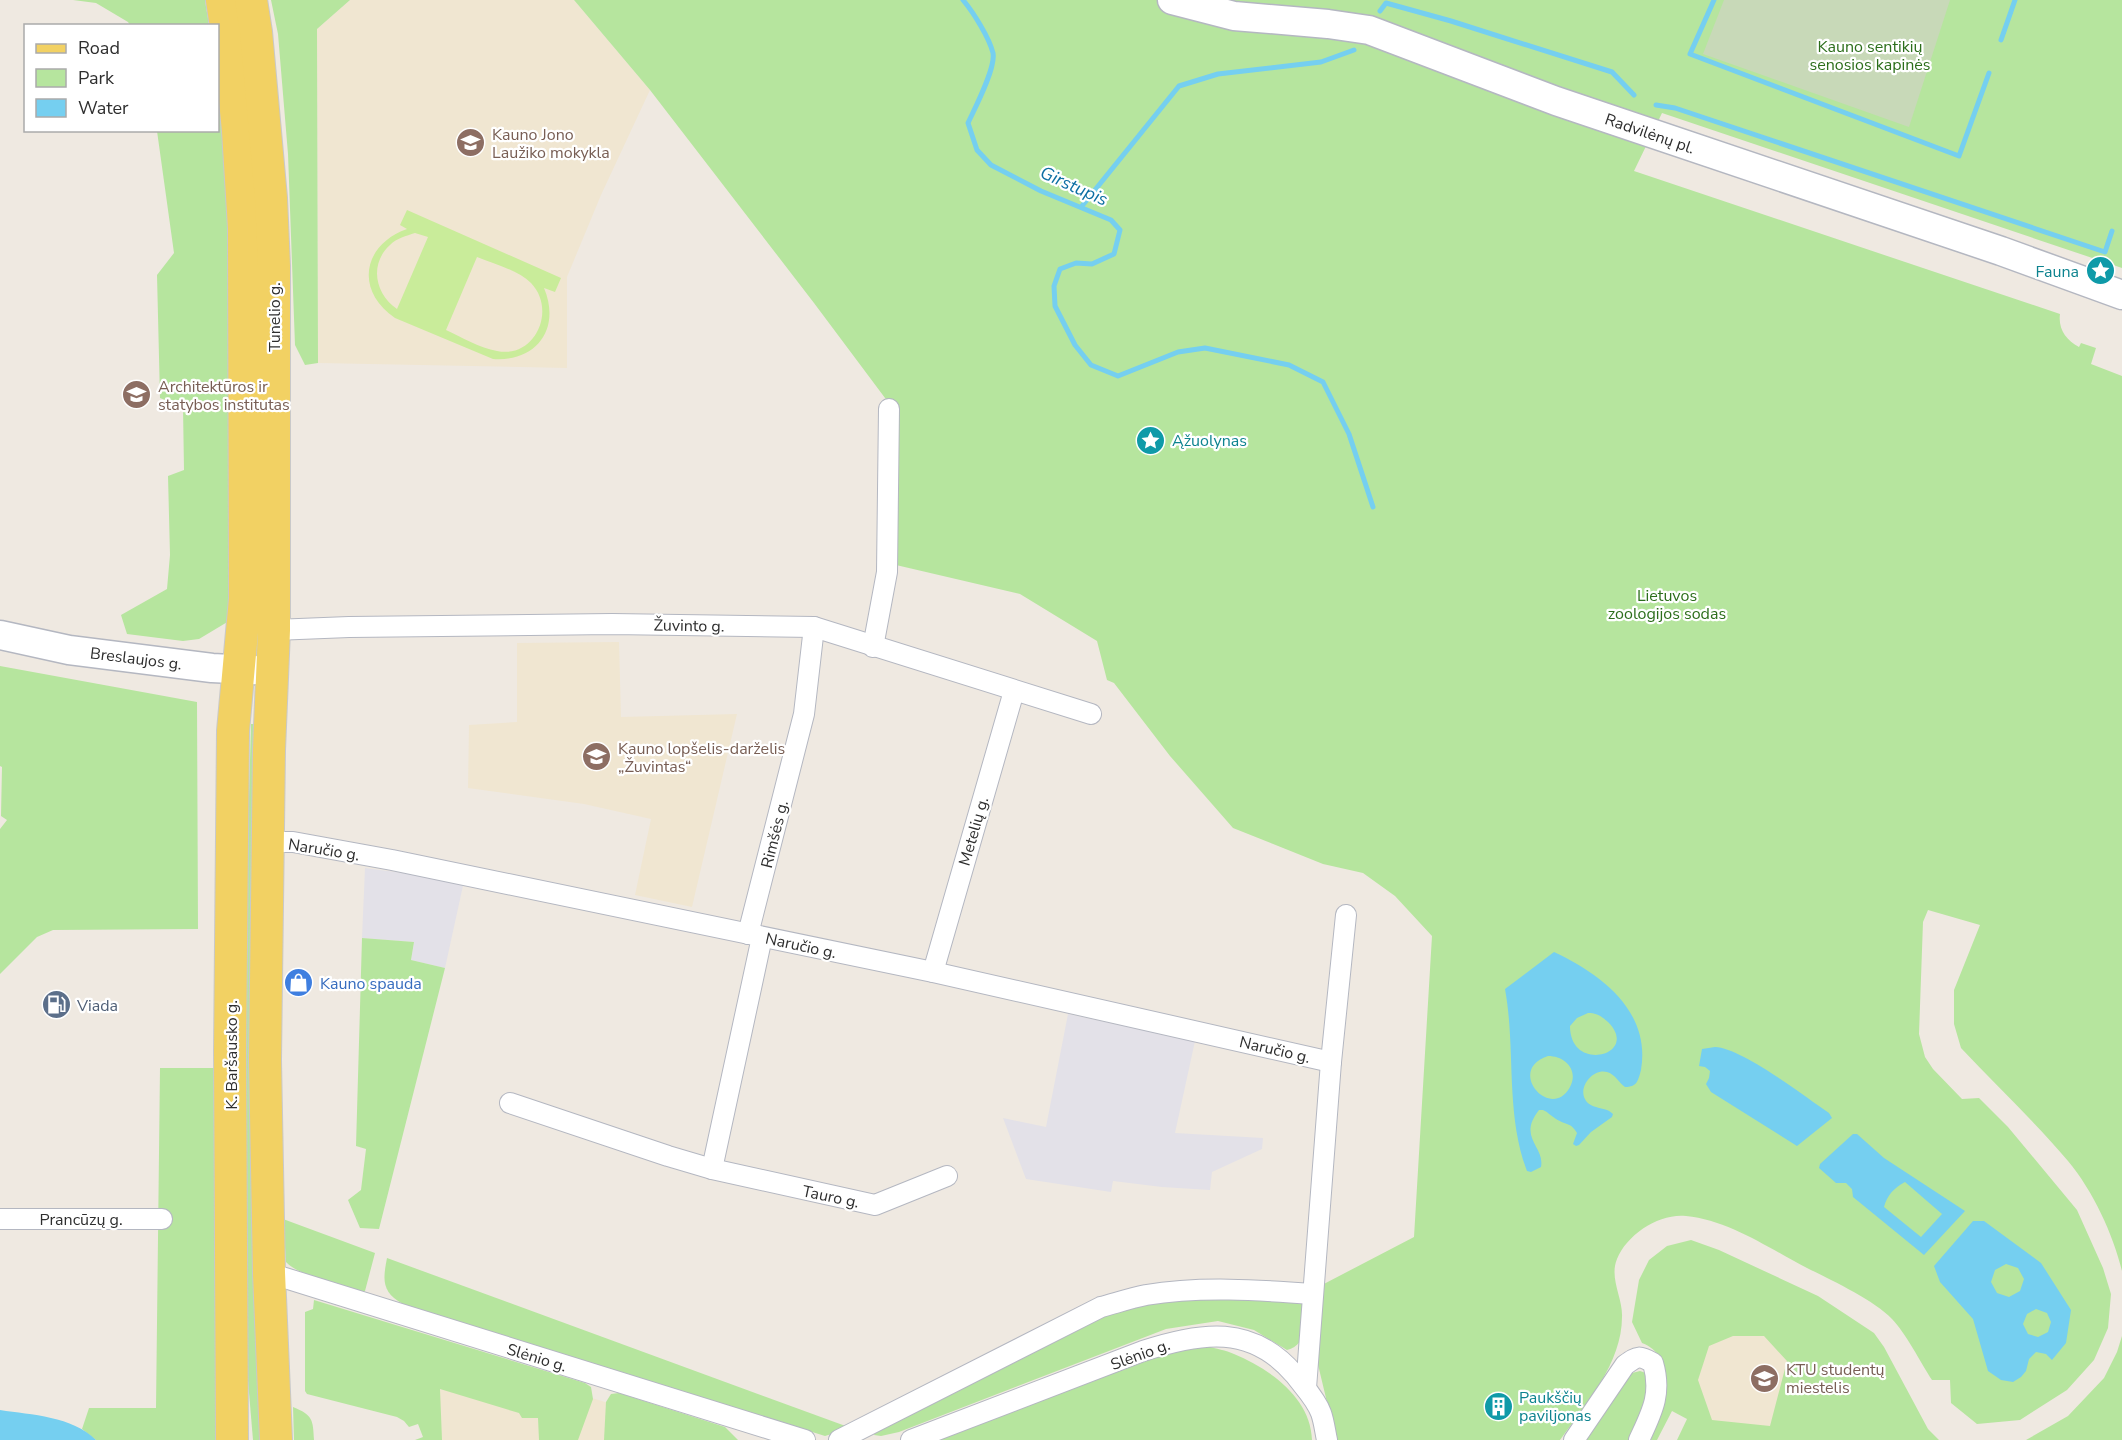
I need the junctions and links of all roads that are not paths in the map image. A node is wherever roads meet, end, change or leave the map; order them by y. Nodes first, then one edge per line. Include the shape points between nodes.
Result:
1 (222, 0) edge
2 (251, 0) edge
3 (1172, 0) edge
4 (2122, 295) edge
5 (889, 409) dead end
6 (813, 627) junction
7 (274, 630) junction
8 (0, 635) edge
9 (873, 647) junction
10 (238, 671) junction
11 (272, 671) junction
12 (1014, 691) junction
13 (1091, 714) dead end
14 (267, 842) junction
15 (1346, 915) dead end
16 (755, 935) junction
17 (933, 972) junction
18 (1331, 1062) junction
19 (510, 1103) dead end
20 (712, 1169) junction
21 (948, 1176) dead end
22 (0, 1219) edge
23 (162, 1219) dead end
24 (269, 1273) junction
25 (1313, 1294) junction
26 (1306, 1388) junction
27 (232, 1440) edge
28 (276, 1440) edge
29 (805, 1440) edge
30 (839, 1440) edge
31 (911, 1440) edge
32 (1327, 1440) edge
33 (1574, 1440) edge
34 (1639, 1440) edge

1 - 10 main road, Tunelio g. via 238,131 244,228 245,599
2 - 7 main road, Tunelio g. via 273,244
3 - 4 street, Radvilėnų pl. via 1234,16 1369,30 1546,98
5 - 9 street via 887,572
6 - 7 street, Žuvinto g. via 612,624
6 - 9 street, Žuvinto g.
6 - 16 street, Rimšės g. via 804,714
7 - 11 main road, Tunelio g.
8 - 10 street, Breslaujos g. via 69,650
9 - 12 street, Žuvinto g.
10 - 11 street, Breslaujos g.
10 - 27 main road, K. Baršausko g. via 233,731 230,1052
11 - 14 main road, K. Baršausko g.
12 - 13 street, Žuvinto g.
12 - 17 street, Metelių g.
14 - 16 street, Naručio g. via 293,842 392,860
14 - 24 main road, K. Baršausko g. via 265,1060
15 - 18 street, Naručio g.
16 - 17 street, Naručio g.
16 - 20 street
17 - 18 street, Naručio g.
18 - 25 street, Naručio g.
19 - 20 street, Tauro g.
20 - 21 street, Tauro g. via 875,1205
22 - 23 street, Prancūzų g.
24 - 28 main road, K. Baršausko g.
24 - 29 street, Slėnio g.
25 - 26 street, Naručio g.
25 - 30 street via 1198,1291 1146,1295 1101,1307
26 - 31 street, Slėnio g. via 1275,1354 1254,1343 1228,1337 1190,1339 1143,1351
26 - 32 street, Slėnio g. via 1321,1413
33 - 34 street via 1624,1365 1636,1357 1653,1364 1658,1379 1657,1397

